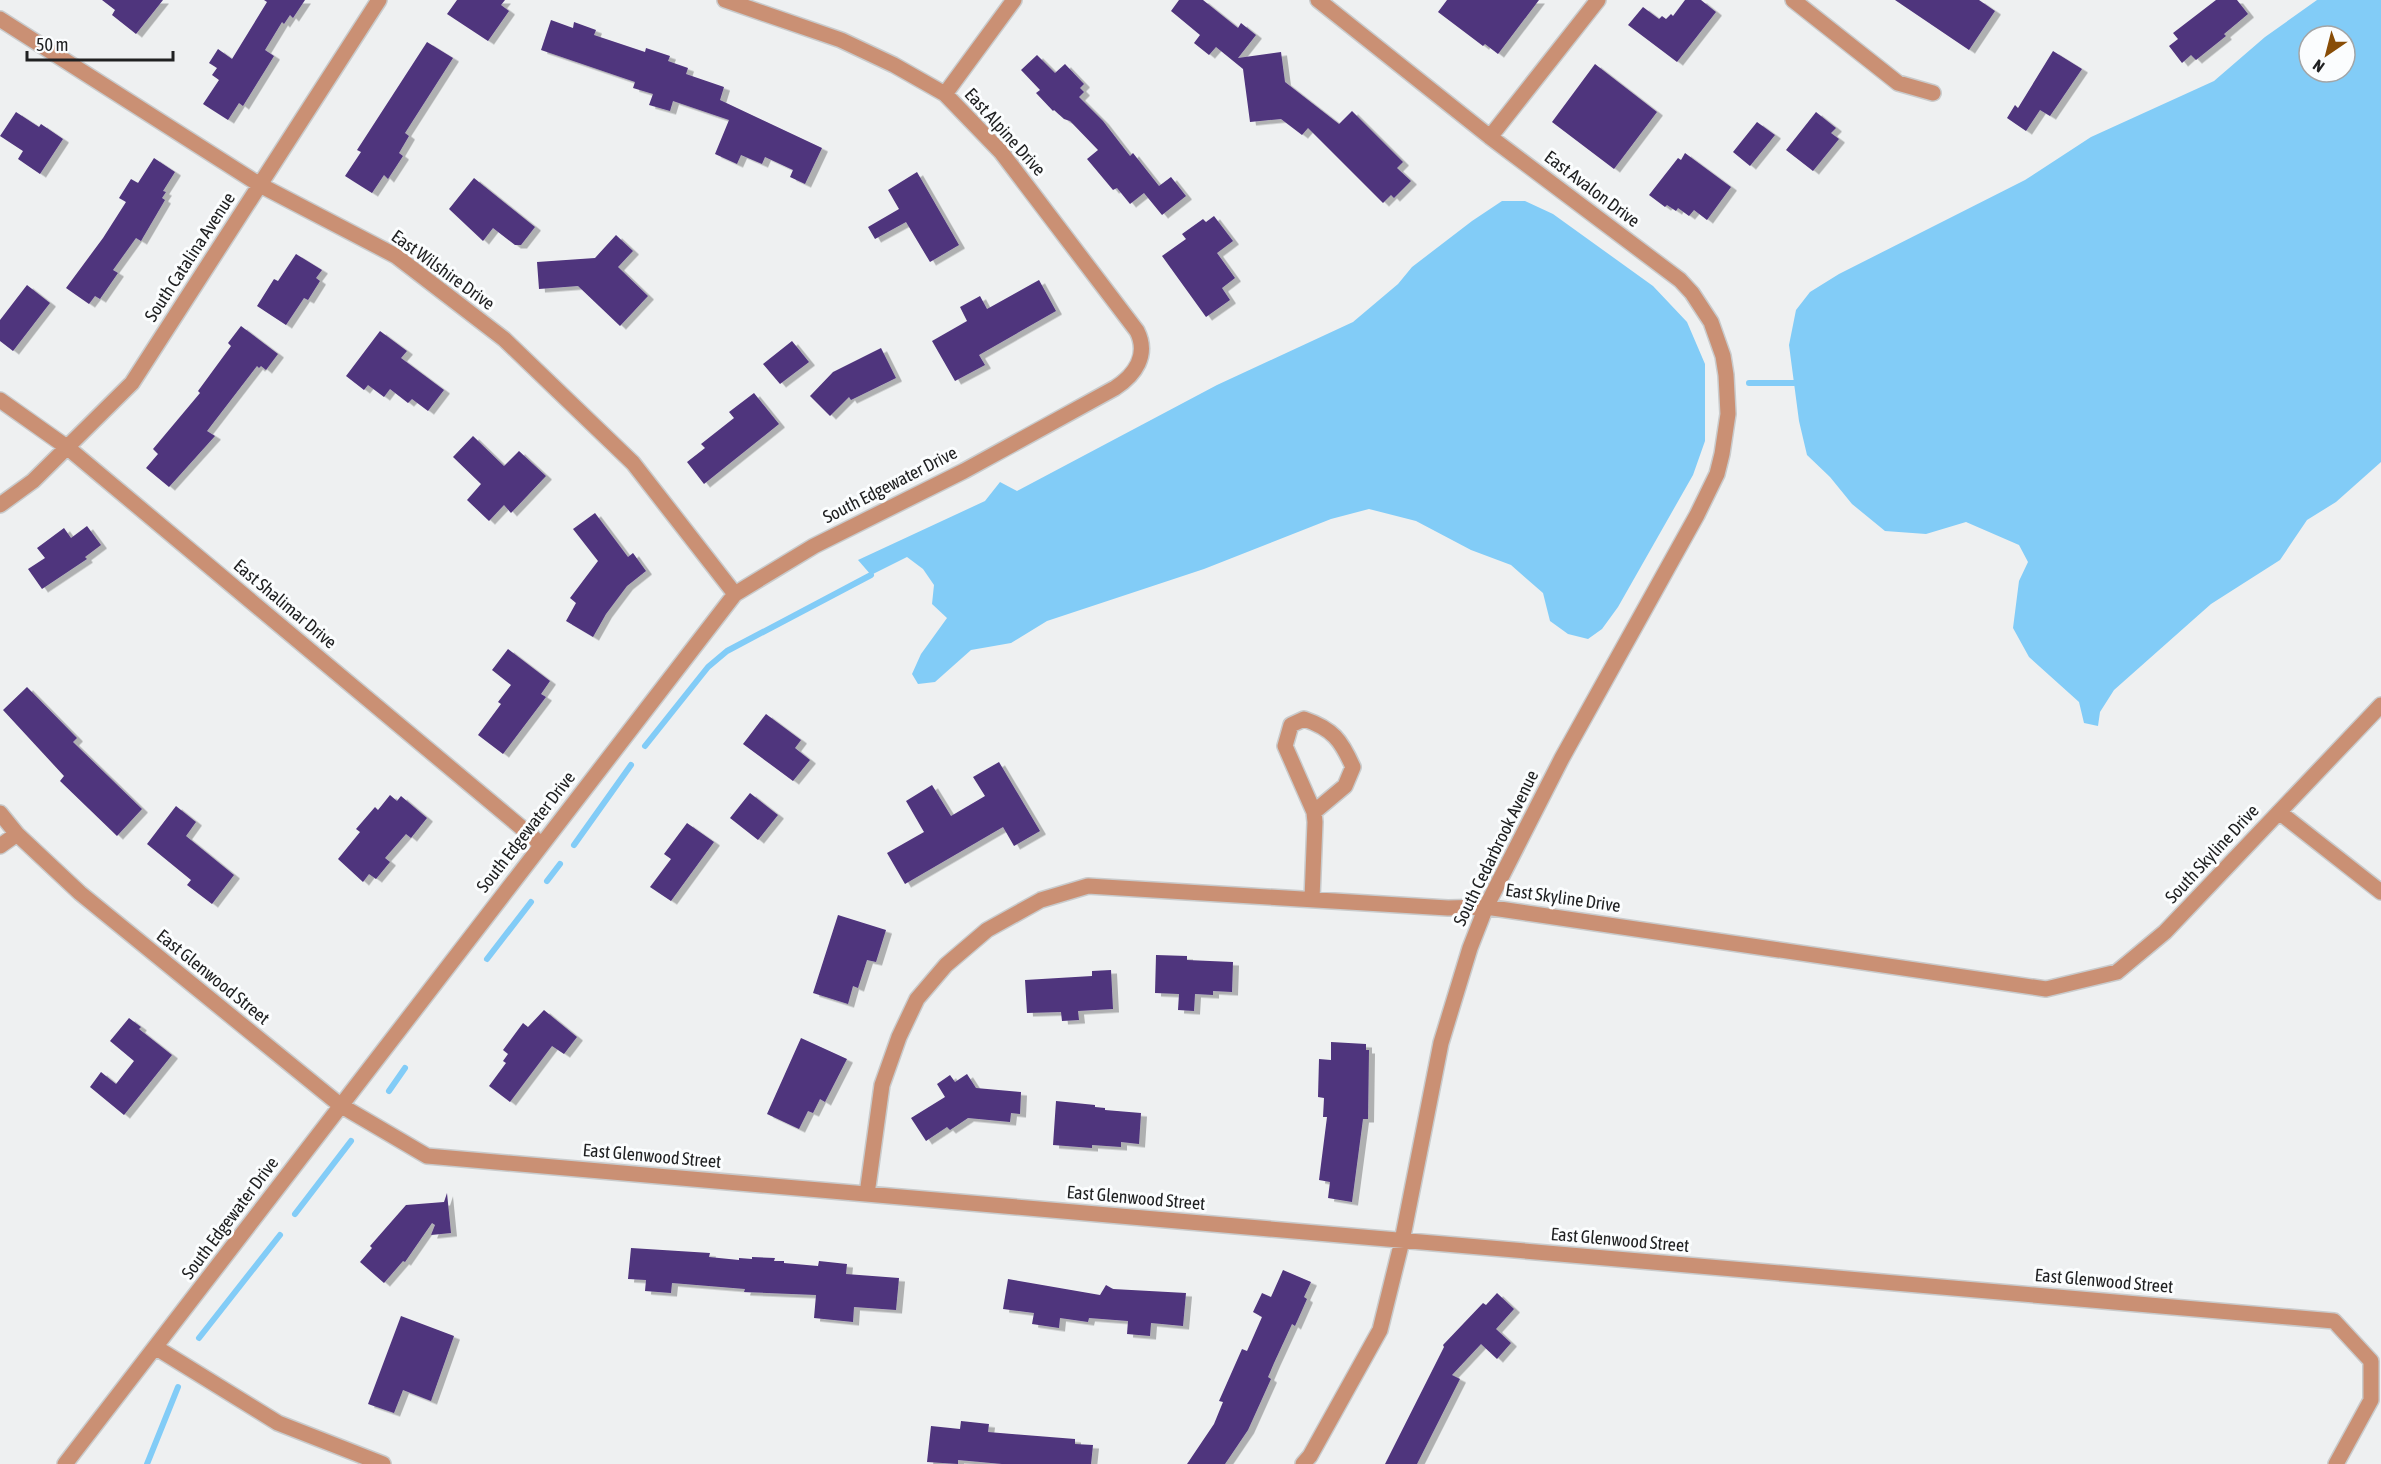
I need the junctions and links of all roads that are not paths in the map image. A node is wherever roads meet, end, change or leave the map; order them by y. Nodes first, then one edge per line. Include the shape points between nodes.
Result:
1 (379, 0) edge
2 (725, 0) edge
3 (1014, 0) edge
4 (1318, 0) edge
5 (1598, 0) edge
6 (1793, 0) edge
7 (0, 19) edge
8 (1933, 93) dead end
9 (945, 94) junction
10 (1491, 138) junction
11 (260, 185) junction
12 (1138, 365) joint
13 (0, 400) edge
14 (68, 448) junction
15 (1717, 474) joint
16 (0, 505) edge
17 (735, 594) junction
18 (2381, 705) edge
19 (1314, 812) junction
20 (2279, 812) junction
21 (0, 813) edge
22 (17, 834) junction
23 (541, 844) junction
24 (0, 846) edge
25 (2381, 892) edge
26 (1312, 899) junction
27 (1486, 907) junction
28 (2046, 989) joint
29 (340, 1105) junction
30 (867, 1194) junction
31 (1402, 1240) junction
32 (155, 1347) junction
33 (65, 1464) edge
34 (383, 1464) edge
35 (1303, 1464) edge
36 (2336, 1464) edge

1 - 11 street, South Catalina Avenue
2 - 9 street, East Alpine Drive via 841,40
3 - 9 street
4 - 10 street, East Avalon Drive
5 - 10 street
6 - 8 street via 1898,82
7 - 11 street, East Wilshire Drive
9 - 12 street, East Alpine Drive via 1001,152 1137,331 1142,347
10 - 15 street, East Avalon Drive via 1667,269 1692,292 1717,337 1726,375 1727,424
11 - 14 street, South Catalina Avenue via 132,383
11 - 17 street, East Wilshire Drive via 396,256 504,339 633,463
12 - 17 street, South Edgewater Drive via 1115,388 964,471 814,546
13 - 14 street, East Shalimar Drive
14 - 16 street, South Catalina Avenue
14 - 23 street, East Shalimar Drive
15 - 27 street, South Cedarbrook Avenue via 1551,778
17 - 23 street, South Edgewater Drive
18 - 20 street, South Skyline Drive
19 - 19 street via 1286,746 1291,725 1305,719 1319,724 1342,742 1353,767 1345,786
19 - 26 street
20 - 25 street
20 - 28 street, South Skyline Drive via 2165,933 2117,972
21 - 22 street, East Glenwood Street
22 - 24 street
22 - 29 street, East Glenwood Street via 80,893
23 - 29 street, South Edgewater Drive
26 - 27 street, East Skyline Drive
26 - 30 street, East Skyline Drive via 1088,886 1041,900 987,930 946,965 916,999 882,1085
27 - 28 street, East Skyline Drive
27 - 31 street, South Cedarbrook Avenue via 1442,1043
29 - 30 street, East Glenwood Street via 428,1156
29 - 32 street, South Edgewater Drive
30 - 31 street, East Glenwood Street
31 - 35 street, South Cedarbrook Avenue via 1380,1330
31 - 36 street, East Glenwood Street via 2334,1321 2371,1361 2371,1400
32 - 33 street, South Edgewater Drive
32 - 34 street via 278,1424

